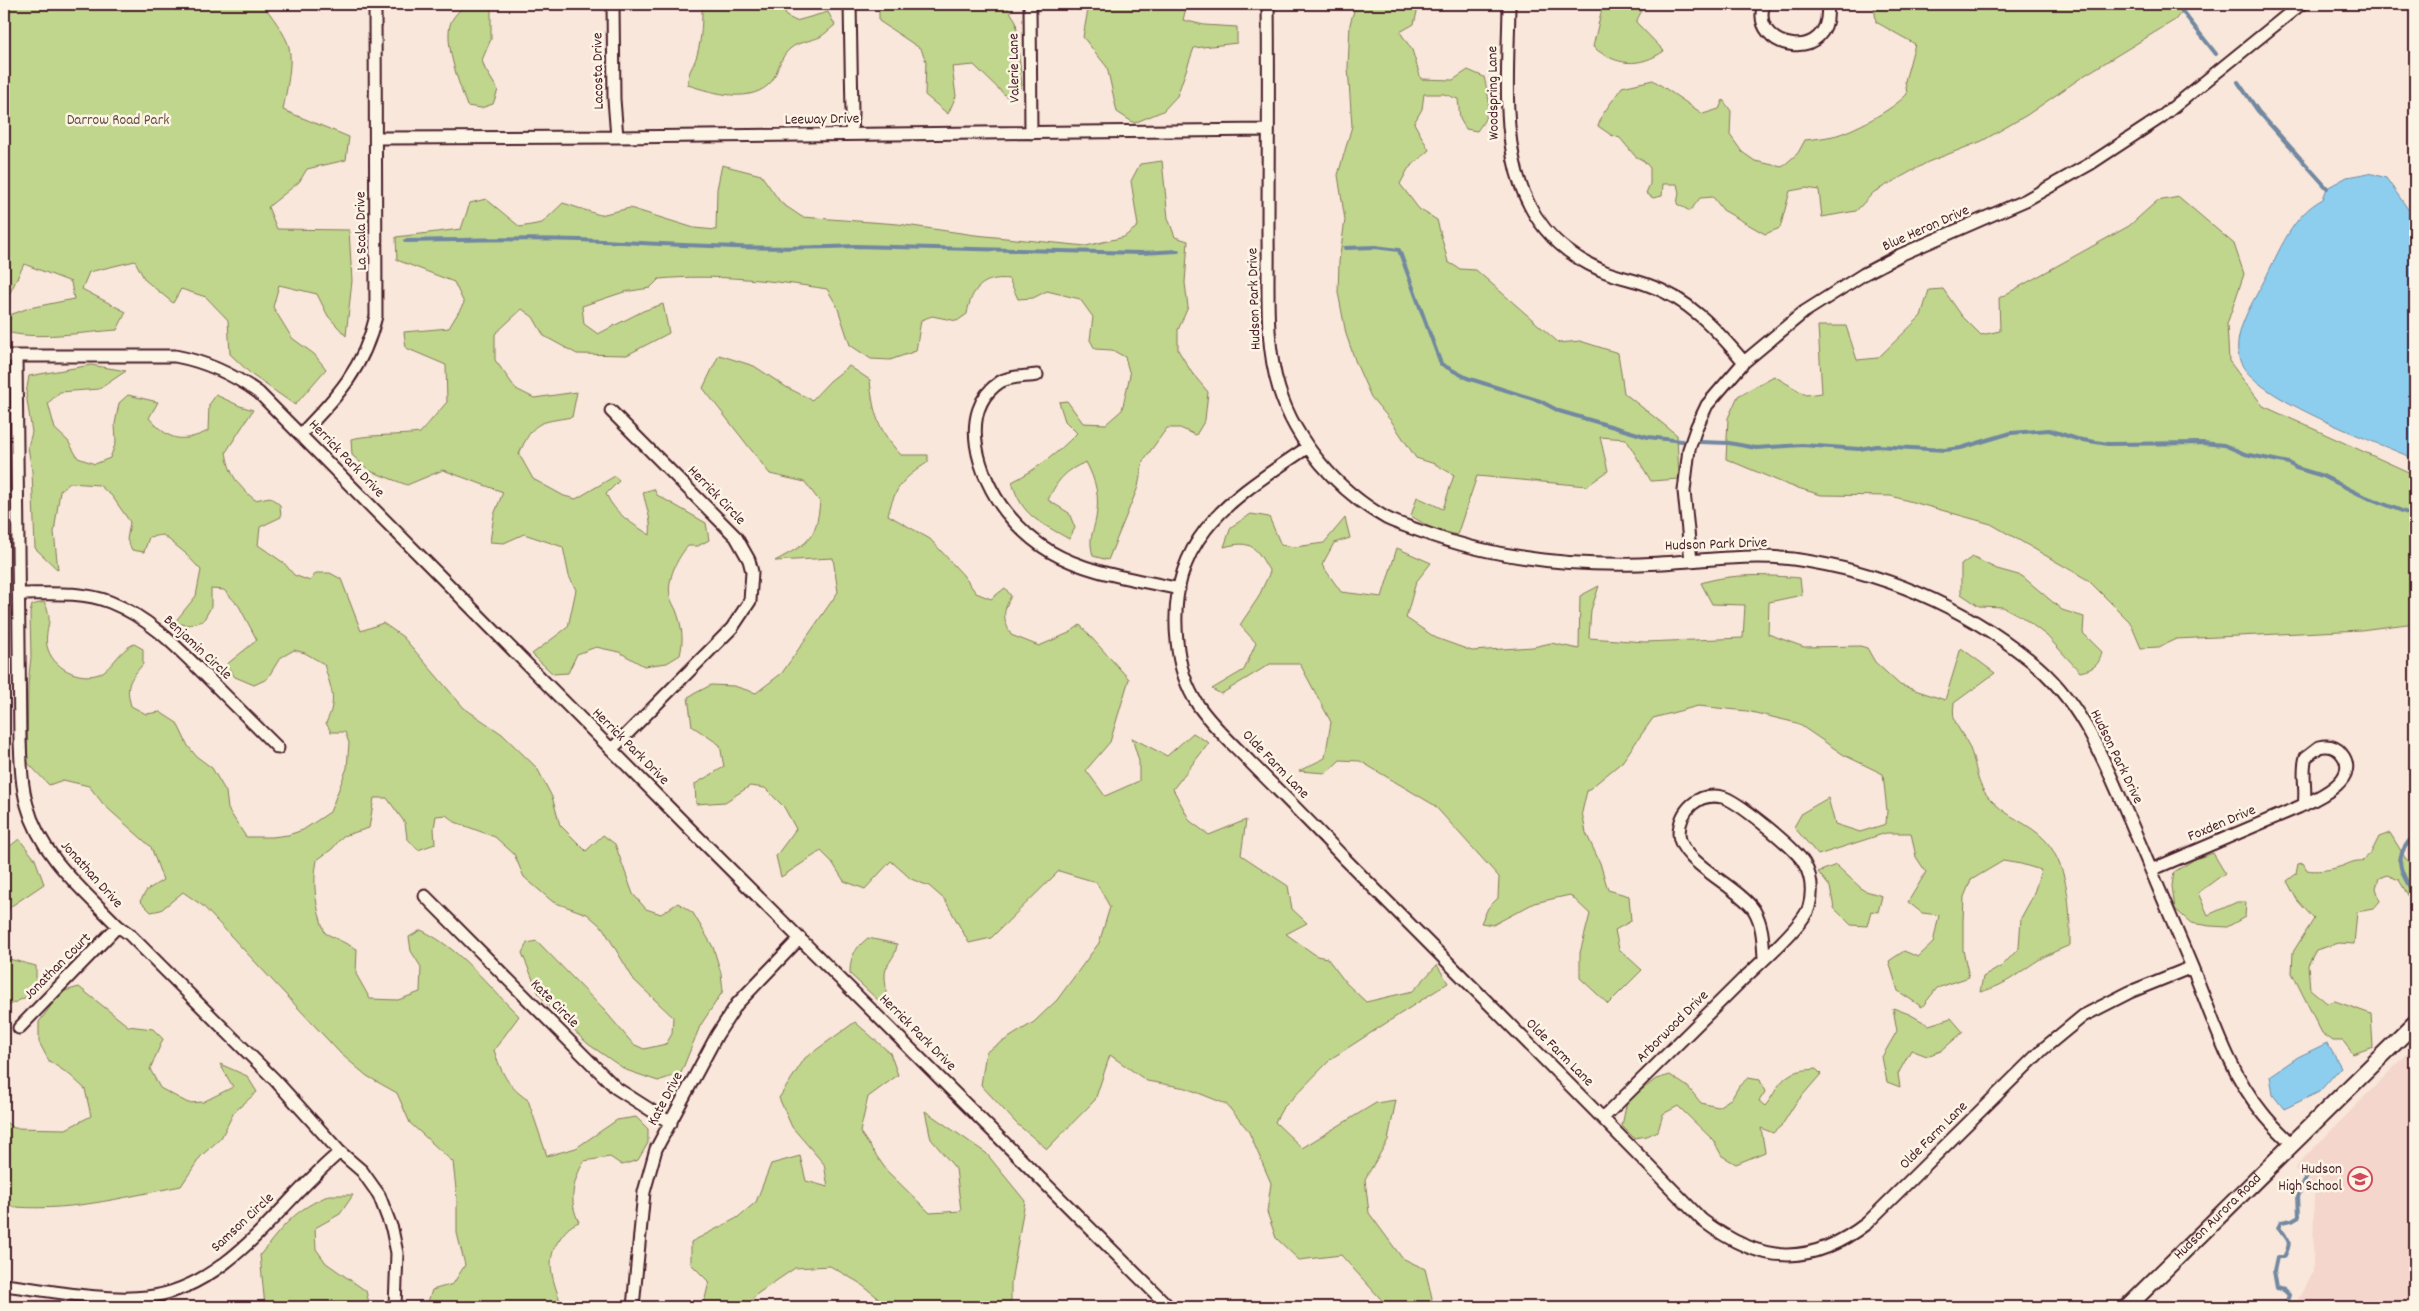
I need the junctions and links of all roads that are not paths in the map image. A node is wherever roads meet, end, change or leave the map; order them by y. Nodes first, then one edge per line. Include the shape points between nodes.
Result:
1 (375, 4) edge
2 (613, 4) edge
3 (850, 4) edge
4 (1030, 4) edge
5 (1268, 4) edge
6 (1508, 4) edge
7 (1764, 4) edge
8 (1827, 4) edge
9 (2296, 5) edge
10 (1268, 130) junction
11 (1031, 133) junction
12 (851, 134) junction
13 (377, 138) junction
14 (617, 138) junction
15 (4, 356) edge
16 (16, 356) junction
17 (1744, 362) junction
18 (1037, 375) dead end
19 (611, 411) dead end
20 (301, 434) junction
21 (1308, 447) junction
22 (1691, 561) junction
23 (1179, 589) junction
24 (19, 594) junction
25 (278, 748) dead end
26 (612, 749) junction
27 (2304, 805) junction
28 (2151, 870) junction
29 (425, 896) dead end
30 (118, 926) junction
31 (800, 938) junction
32 (1764, 958) junction
33 (2192, 967) junction
34 (2415, 1024) edge
35 (19, 1028) dead end
36 (1603, 1118) junction
37 (671, 1123) junction
38 (2293, 1145) junction
39 (340, 1152) junction
40 (4, 1285) edge
41 (395, 1307) edge
42 (633, 1307) edge
43 (1169, 1307) edge
44 (2126, 1307) edge

1 - 13 street, La Scala Drive
2 - 14 street, Lacosta Drive
3 - 12 street
4 - 11 street, Valerie Lane
5 - 10 street, Hudson Park Drive
6 - 17 street, Woodspring Lane via 1508,136 1514,170 1533,213 1563,246 1584,261 1619,277 1649,285 1683,302 1719,332
7 - 8 street via 1763,20 1771,35 1797,46 1807,44 1824,28
9 - 17 street, Blue Heron Drive via 2168,112 2090,164 2026,200 1864,274 1804,312
10 - 11 street, Leeway Drive
10 - 21 street, Hudson Park Drive via 1269,337 1280,392
11 - 12 street, Leeway Drive
12 - 14 street, Leeway Drive
13 - 14 street, Leeway Drive
13 - 20 street, La Scala Drive via 377,299 372,336 347,384
15 - 16 street, Herrick Park Drive
16 - 20 street, Herrick Park Drive via 175,356 195,360 240,379
16 - 24 street, Jonathan Drive
17 - 22 street, Blue Heron Drive via 1707,405 1689,449 1684,491
18 - 23 street via 1001,381 984,396 977,410 977,445 992,491 1006,512 1050,552 1089,569
19 - 26 street, Herrick Circle via 736,537 752,572 750,602 732,628
20 - 26 street, Herrick Park Drive
21 - 22 street, Hudson Park Drive via 1355,498 1388,519 1437,537 1482,550 1580,563
21 - 23 street, Olde Farm Lane via 1220,510 1188,558
22 - 28 street, Hudson Park Drive via 1736,557 1788,558 1855,571 1924,595 1996,634 2035,664 2078,712 2102,756
23 - 36 street, Olde Farm Lane via 1176,628 1181,665 1193,696 1212,723
24 - 25 street, Benjamin Circle via 69,594 92,598 136,615 166,635
24 - 30 street, Jonathan Drive via 20,740 27,804 33,822 56,862
26 - 31 street, Herrick Park Drive
27 - 27 street, Foxden Drive via 2341,781 2345,765 2342,754 2334,748 2319,747 2306,757
27 - 28 street, Foxden Drive
28 - 33 street, Hudson Park Drive
29 - 37 street, Kate Circle via 616,1088
30 - 35 street, Jonathan Court
30 - 39 street, Jonathan Drive via 275,1080
31 - 37 street, Kate Drive via 737,1004
31 - 43 street, Herrick Park Drive
32 - 32 street, Arborwood Drive via 1801,921 1809,908 1812,886 1808,870 1790,846 1734,802 1722,797 1696,801 1680,822 1682,846 1753,909 1759,920
32 - 36 street, Arborwood Drive
33 - 36 street, Olde Farm Lane via 2130,992 2083,1016 2043,1050 1867,1223 1846,1239 1817,1251 1790,1255 1770,1253 1754,1250 1722,1235 1702,1220
33 - 38 street, Hudson Park Drive via 2222,1041 2245,1086 2260,1110
34 - 38 street, Hudson Aurora Road
37 - 42 street, Kate Drive via 656,1149 644,1192
38 - 44 street, Hudson Aurora Road
39 - 40 street, Samson Circle via 233,1257 198,1282 171,1292 139,1297
39 - 41 street, Jonathan Drive via 362,1171 385,1208 397,1253

